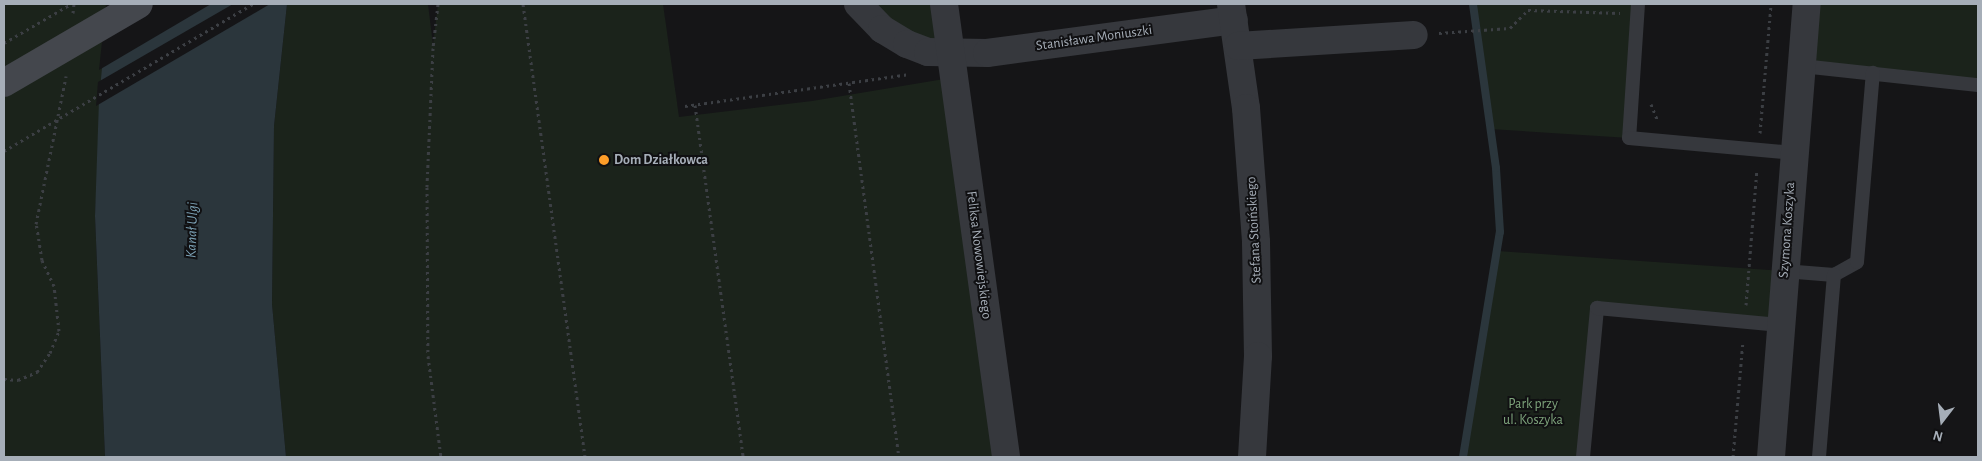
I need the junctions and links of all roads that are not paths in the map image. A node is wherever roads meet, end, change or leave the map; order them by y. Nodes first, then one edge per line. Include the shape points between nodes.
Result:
1 (138, 4) edge
2 (858, 4) edge
3 (944, 4) edge
4 (1807, 4) edge
5 (1638, 9) edge
6 (1232, 12) edge
7 (1414, 35) dead end
8 (1238, 46) junction
9 (953, 53) junction
10 (1802, 66) junction
11 (1872, 73) junction
12 (4, 83) edge
13 (1978, 85) edge
14 (1793, 153) junction
15 (1784, 271) junction
16 (1834, 275) junction
17 (1780, 325) junction
18 (1006, 457) edge
19 (1252, 457) edge
20 (1583, 457) edge
21 (1770, 457) edge
22 (1819, 457) edge

1 - 12 main road, bridge
2 - 9 street, Stanisława Moniuszki via 882,29 907,44 928,52
3 - 9 street, Feliksa Nowowiejskiego
4 - 10 street, Szymona Koszyka
5 - 14 lane via 1629,138
6 - 8 street, Stefana Stoińskiego
6 - 9 street, Stanisława Moniuszki via 987,53
7 - 8 street
8 - 19 street, Stefana Stoińskiego via 1256,242 1258,356
9 - 18 street, Feliksa Nowowiejskiego
10 - 11 lane
10 - 14 street, Szymona Koszyka
11 - 13 lane
11 - 16 lane via 1857,262
14 - 15 street, Szymona Koszyka
15 - 16 lane
15 - 17 street, Szymona Koszyka
16 - 22 lane
17 - 20 lane via 1596,308
17 - 21 street, Szymona Koszyka

